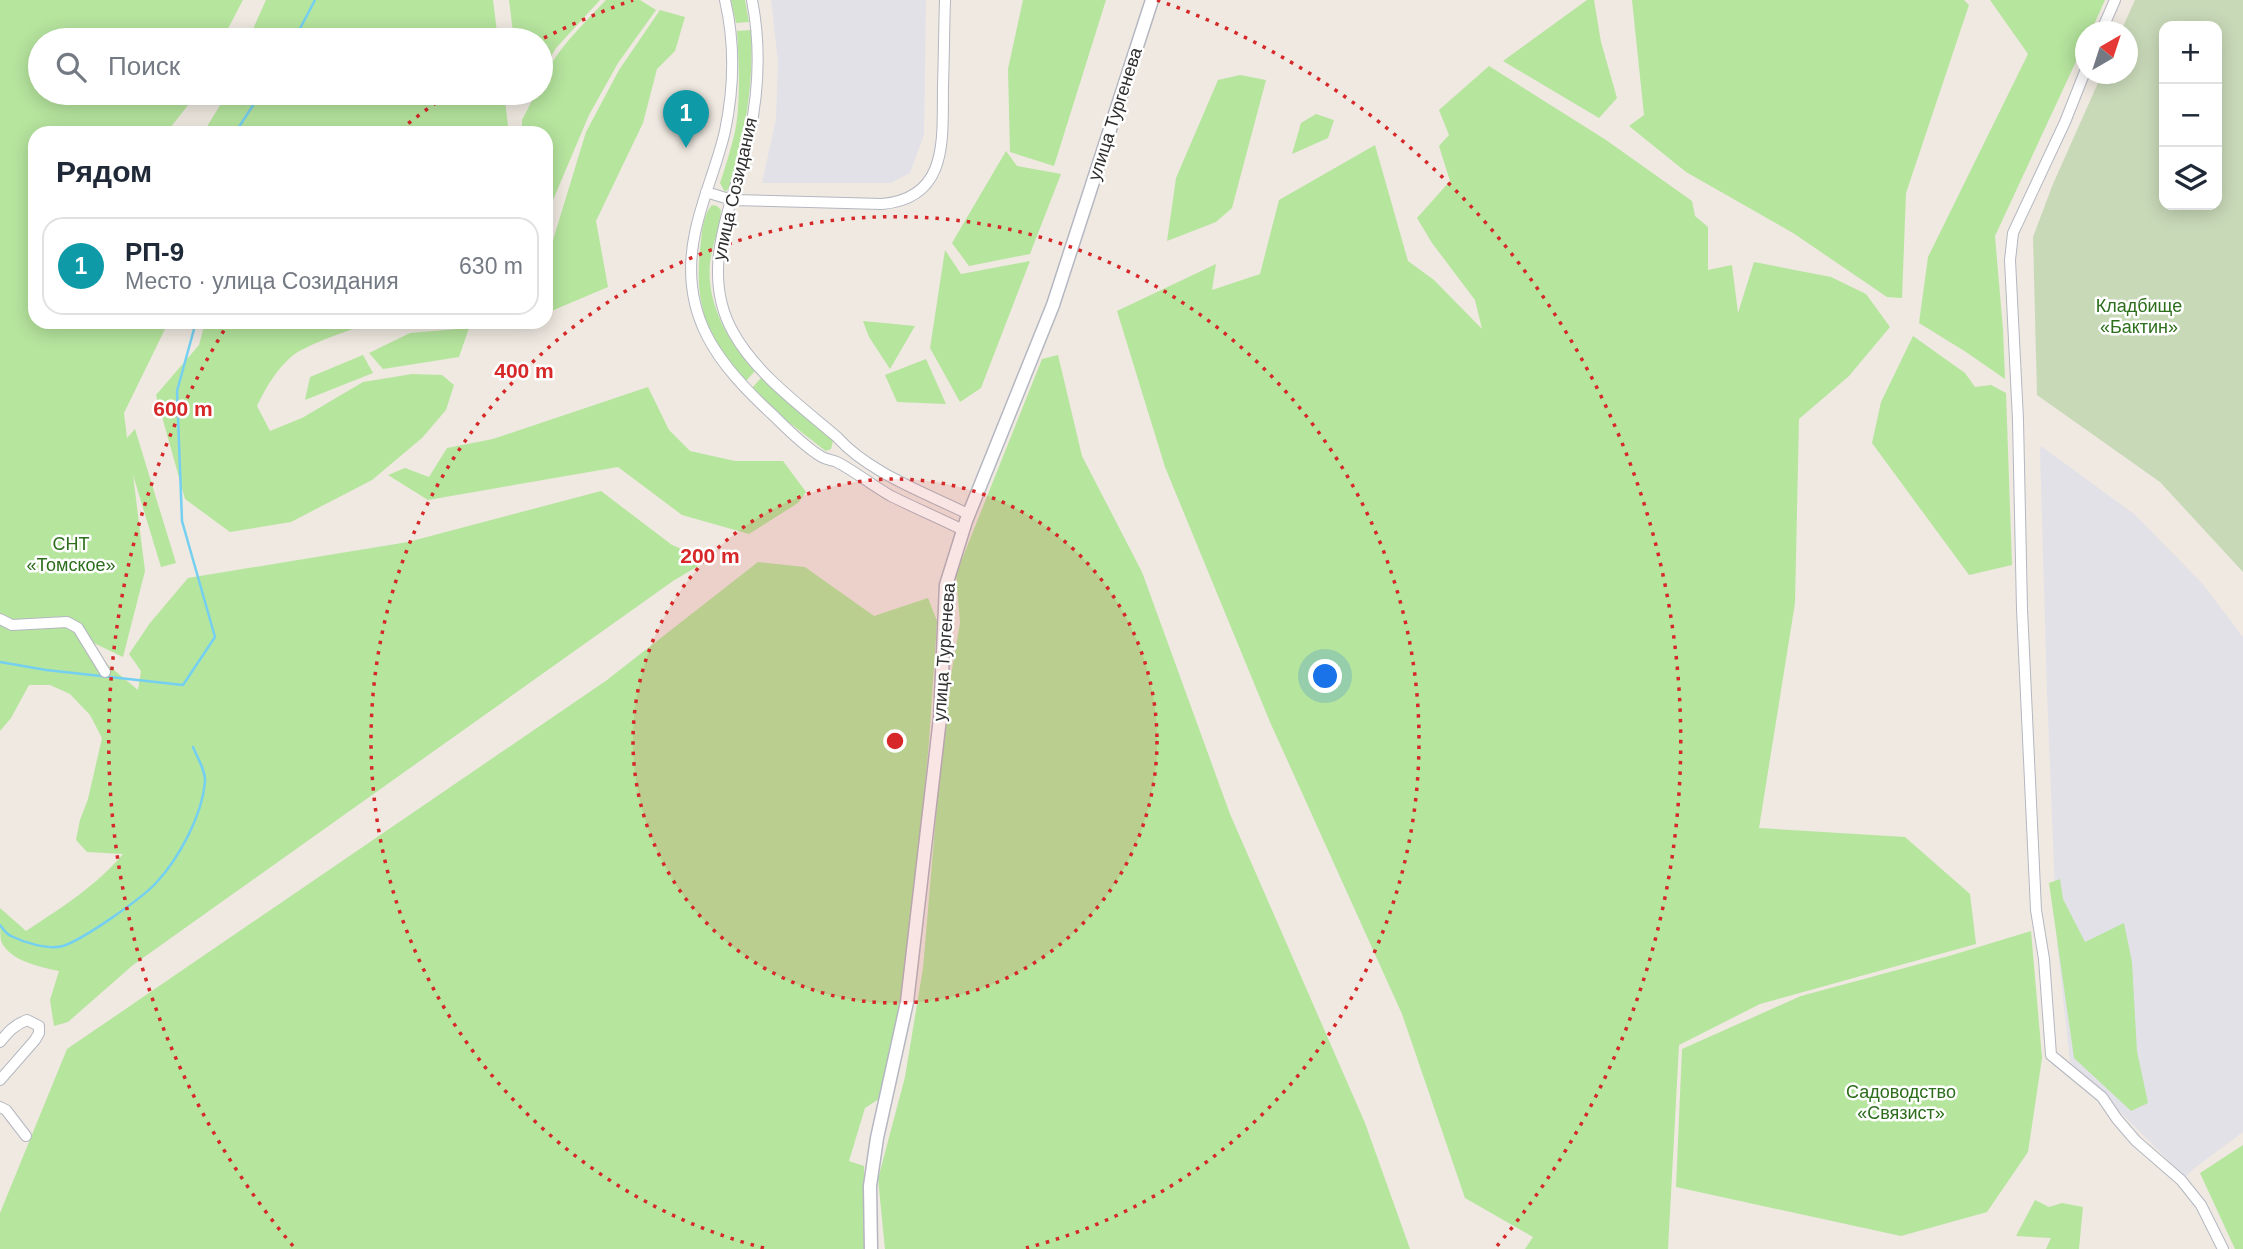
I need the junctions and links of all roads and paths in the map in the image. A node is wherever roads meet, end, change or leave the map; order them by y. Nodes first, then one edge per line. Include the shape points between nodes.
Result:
1 (725, 0) edge
2 (752, 0) edge
3 (945, 0) edge
4 (1152, 0) edge
5 (2115, 0) edge
6 (2106, 21) edge
7 (2079, 84) edge
8 (706, 192) junction
9 (732, 200) junction
10 (838, 437) junction
11 (824, 458) junction
12 (968, 514) junction
13 (963, 530) junction
14 (0, 619) edge
15 (104, 672) dead end
16 (0, 1042) edge
17 (0, 1080) edge
18 (0, 1107) edge
19 (26, 1136) dead end
20 (871, 1249) edge
21 (2223, 1249) edge

1 - 8 street, улица Созидания via 731,27 731,83 725,131
2 - 9 street, улица Созидания via 758,86
3 - 9 street via 942,150 934,173 921,189 903,200 882,204
4 - 12 street, улица Тургенева via 1053,305
5 - 6 street
7 - 21 street via 2013,233 2010,260 2036,910 2051,1055 2102,1097 2136,1141 2181,1180 2201,1205
8 - 9 street
8 - 11 street, улица Созидания via 690,269 702,328 744,389
9 - 10 street, улица Созидания via 716,266 721,302 732,331 762,370
10 - 11 street via 838,451
10 - 12 street, улица Созидания via 866,462
11 - 13 street, улица Созидания
12 - 13 street, улица Тургенева
13 - 20 street, улица Тургенева via 946,585 940,718 907,1002 870,1186
14 - 15 street via 12,625 67,622 78,628
16 - 17 street via 20,1022 39,1026 35,1040
18 - 19 street

